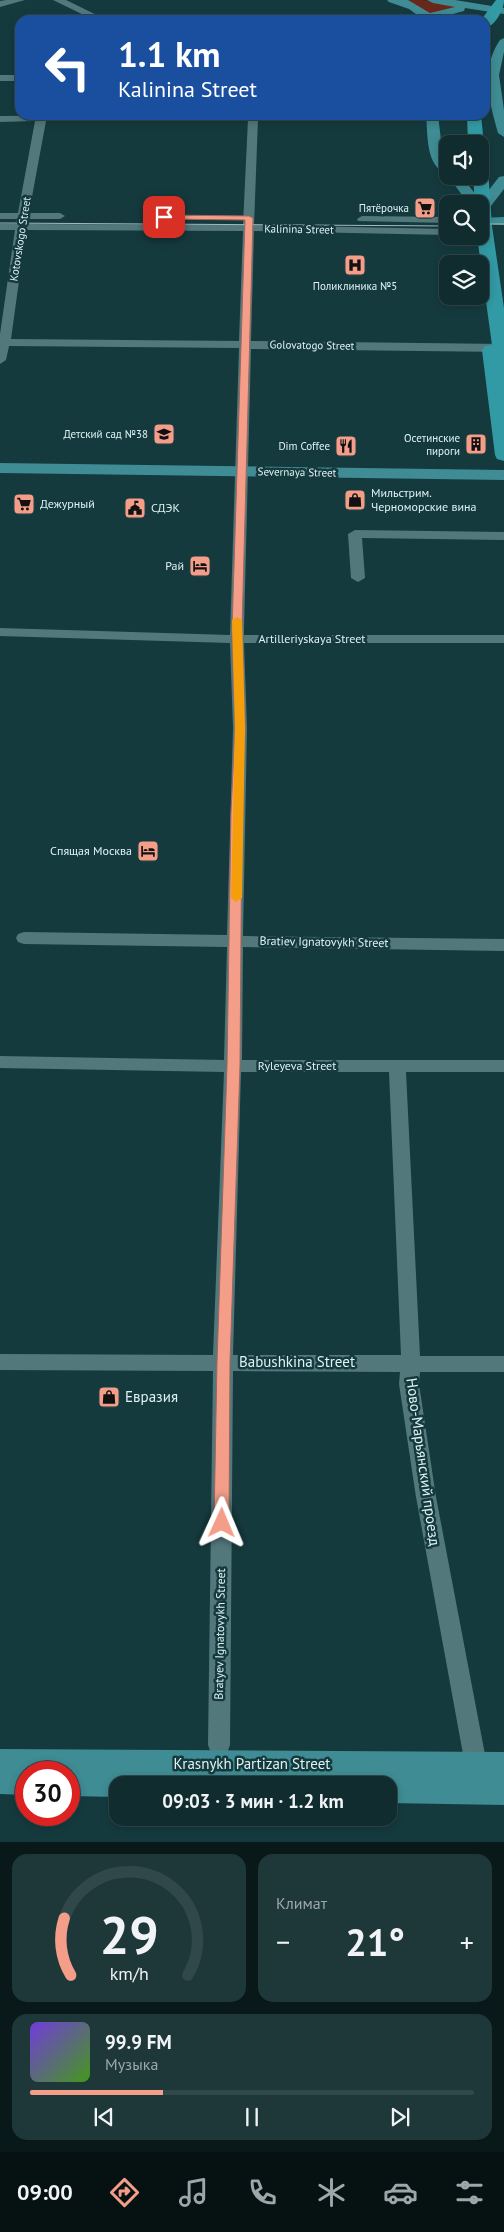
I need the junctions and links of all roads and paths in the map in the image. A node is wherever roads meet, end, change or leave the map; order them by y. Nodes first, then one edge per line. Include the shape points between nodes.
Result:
1 (20, 0) edge
2 (58, 0) edge
3 (392, 0) edge
4 (433, 0) edge
5 (0, 4) edge
6 (496, 7) edge
7 (91, 15) edge
8 (425, 15) edge
9 (434, 15) edge
10 (504, 16) edge
11 (504, 42) edge
12 (491, 54) edge
13 (490, 67) edge
14 (0, 78) edge
15 (15, 78) edge
16 (490, 83) edge
17 (490, 95) edge
18 (498, 109) junction
19 (15, 119) edge
20 (0, 120) edge
21 (41, 120) edge
22 (253, 120) edge
23 (433, 120) edge
24 (504, 133) edge
25 (436, 147) junction
26 (439, 150) edge
27 (439, 160) edge
28 (504, 173) edge
29 (489, 175) edge
30 (504, 180) edge
31 (489, 202) edge
32 (0, 216) edge
33 (439, 220) edge
34 (489, 220) edge
35 (504, 221) edge
36 (22, 222) junction
37 (249, 223) junction
38 (489, 224) edge
39 (0, 227) edge
40 (439, 232) edge
41 (504, 232) edge
42 (482, 245) edge
43 (488, 305) edge
44 (2, 342) edge
45 (245, 344) junction
46 (499, 348) edge
47 (0, 360) edge
48 (504, 368) edge
49 (504, 455) edge
50 (0, 468) edge
51 (504, 474) edge
52 (241, 476) junction
53 (0, 478) edge
54 (504, 485) edge
55 (504, 536) edge
56 (358, 578) dead end
57 (0, 632) edge
58 (237, 639) junction
59 (504, 639) edge
60 (24, 938) dead end
61 (236, 941) junction
62 (504, 945) edge
63 (0, 1062) edge
64 (396, 1065) junction
65 (234, 1066) junction
66 (504, 1066) edge
67 (0, 1362) edge
68 (223, 1362) junction
69 (410, 1363) junction
70 (504, 1364) edge
71 (219, 1745) dead end
72 (0, 1762) edge
73 (476, 1765) junction
74 (504, 1765) edge
75 (0, 1781) edge
76 (15, 1782) edge
77 (80, 1783) edge
78 (109, 1784) edge
79 (397, 1788) edge
80 (504, 1791) edge

1 - 5 street
2 - 7 street
3 - 8 main road
4 - 6 main road
6 - 9 main road via 445,11
6 - 10 main road
11 - 12 main road
12 - 13 main road
14 - 15 street
16 - 18 main road
17 - 18 main road
18 - 24 main road
19 - 20 street
21 - 36 street, Kotovskogo Street
22 - 37 street, Bratyev Ignatovykh Street
23 - 25 main road
25 - 26 main road
25 - 27 main road
28 - 29 main road
30 - 31 main road
32 - 36 street, Kalinina Street
33 - 37 street, Kalinina Street
34 - 35 main road
36 - 37 street, Kalinina Street
36 - 39 street, Kalinina Street
36 - 44 street, Kotovskogo Street
37 - 40 street, Kalinina Street
37 - 45 street, Bratyev Ignatovykh Street
38 - 41 main road
42 - 46 highway
43 - 46 highway
44 - 45 street, Golovatogo Street
44 - 47 street, Kotovskogo Street
45 - 46 street, Golovatogo Street
45 - 52 street, Bratyev Ignatovykh Street
46 - 48 highway
46 - 49 highway
50 - 52 main road, Severnaya Street
51 - 52 main road, Severnaya Street
52 - 53 main road, Severnaya Street
52 - 54 main road, Severnaya Street
52 - 58 street, Bratyev Ignatovykh Street
55 - 56 street via 355,534
57 - 58 street, Artilleriyskaya Street
58 - 59 street, Artilleriyskaya Street
58 - 61 street, Bratyev Ignatovykh Street via 240,728
60 - 61 street, Bratiev Ignatovykh Street
61 - 62 street, Bratiev Ignatovykh Street
61 - 65 street, Bratyev Ignatovykh Street
63 - 65 street, Ryleyeva Street
64 - 65 street, Ryleyeva Street
64 - 66 street, Ryleyeva Street
64 - 69 street, Ново-Марьянский проезд
65 - 68 street, Bratyev Ignatovykh Street
67 - 68 street, Babushkina Street
68 - 69 street, Babushkina Street
68 - 71 street, Bratyev Ignatovykh Street
69 - 70 street, Babushkina Street
69 - 73 street, Ново-Марьянский проезд via 409,1384 426,1497
72 - 73 main road, Krasnykh Partizan Street
73 - 74 main road, Krasnykh Partizan Street
75 - 76 main road
77 - 78 main road, Krasnykh Partizan Street
79 - 80 main road

